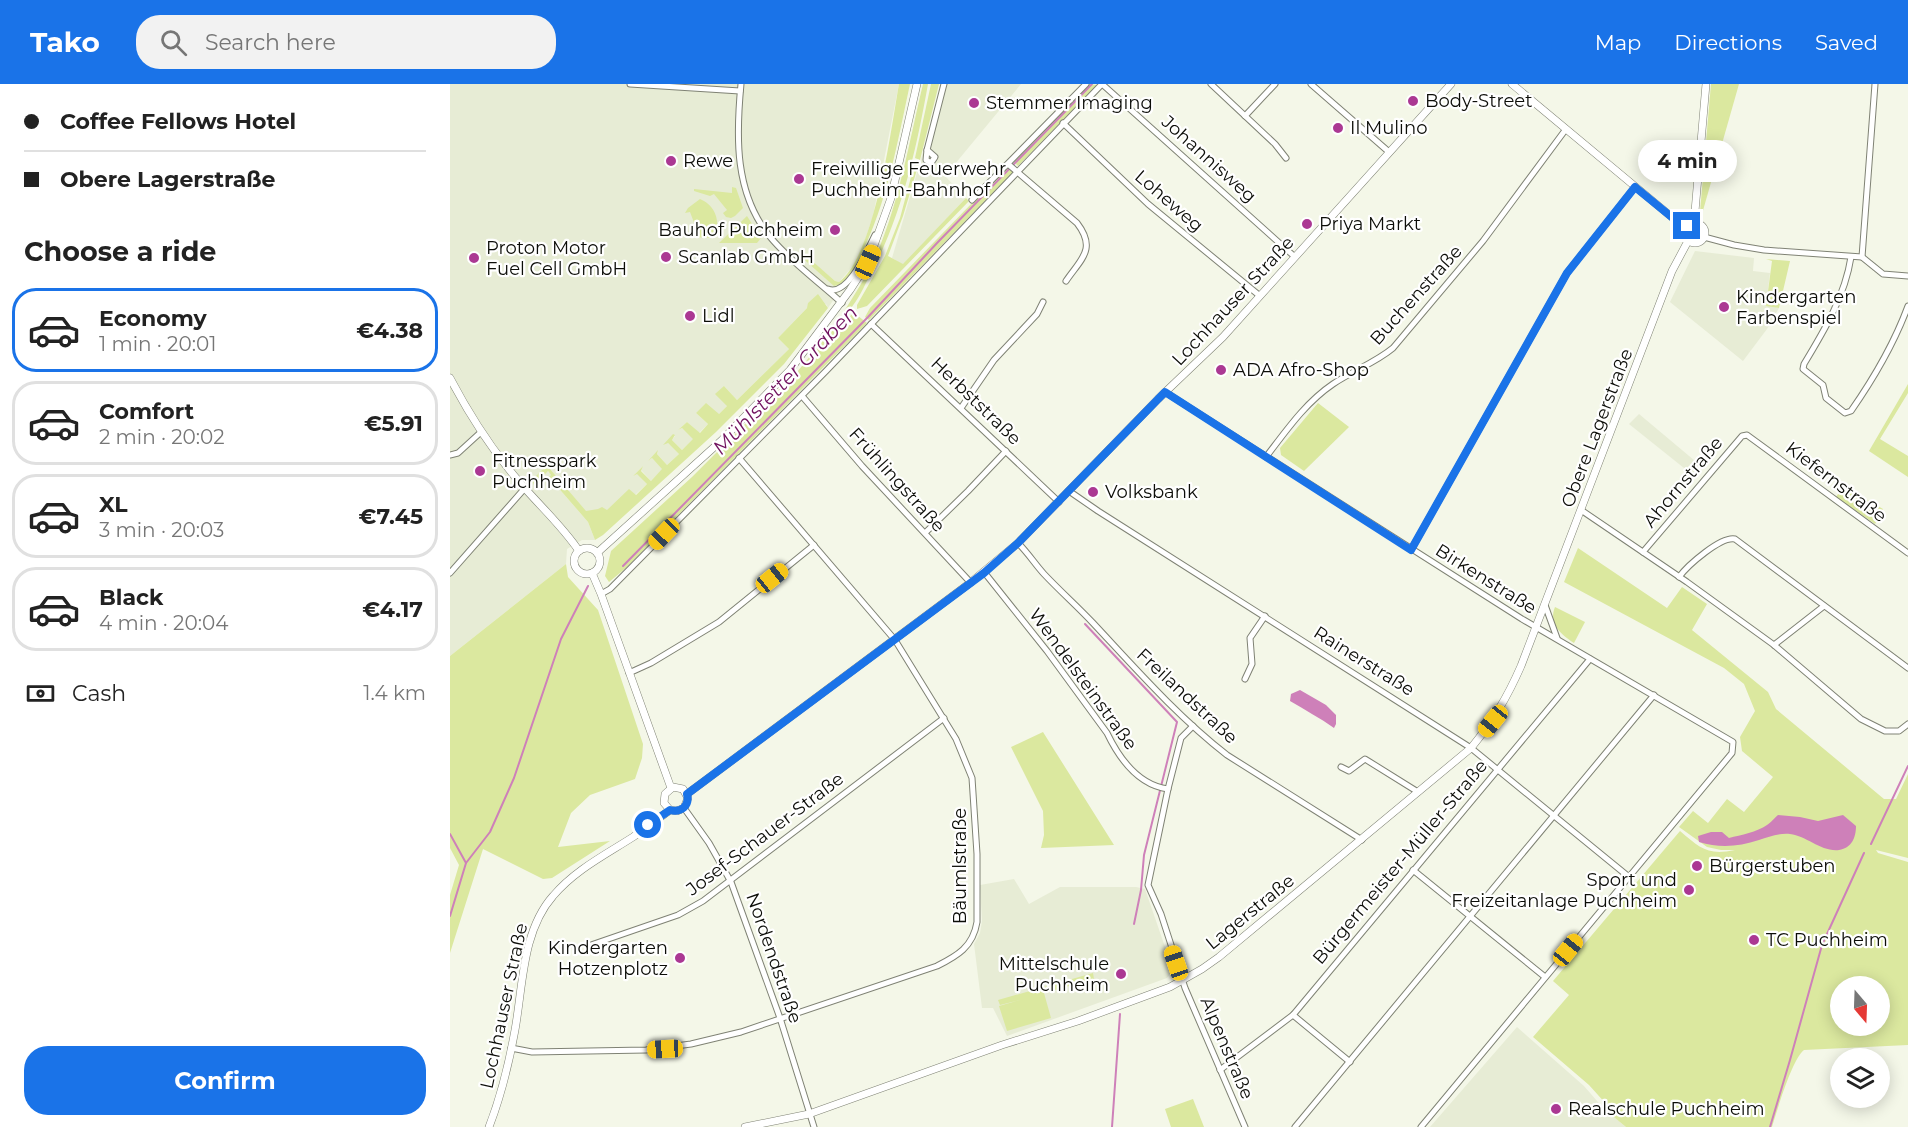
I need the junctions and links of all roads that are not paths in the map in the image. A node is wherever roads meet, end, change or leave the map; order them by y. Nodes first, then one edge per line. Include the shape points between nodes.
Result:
1 (630, 84) edge
2 (741, 84) edge
3 (917, 84) edge
4 (944, 84) edge
5 (1086, 84) edge
6 (1102, 84) edge
7 (1211, 84) edge
8 (1275, 84) edge
9 (1311, 84) edge
10 (1450, 84) edge
11 (1512, 84) edge
12 (1706, 84) edge
13 (1875, 84) edge
14 (740, 91) junction
15 (1245, 116) junction
16 (1063, 123) junction
17 (1566, 129) junction
18 (927, 150) dead end
19 (1389, 152) junction
20 (1286, 158) dead end
21 (1009, 164) junction
22 (1016, 170) junction
23 (1635, 187) junction
24 (891, 198) junction
25 (972, 200) dead end
26 (1694, 223) junction
27 (1685, 228) junction
28 (1704, 237) junction
29 (1688, 241) junction
30 (1295, 257) junction
31 (1851, 257) junction
32 (1862, 257) junction
33 (1908, 276) edge
34 (1066, 281) dead end
35 (824, 287) junction
36 (1260, 296) junction
37 (1043, 302) dead end
38 (842, 303) junction
39 (1908, 306) edge
40 (871, 324) junction
41 (450, 378) edge
42 (1165, 392) junction
43 (802, 396) junction
44 (962, 408) junction
45 (481, 432) junction
46 (1747, 435) joint
47 (1006, 451) junction
48 (450, 455) edge
49 (1266, 457) junction
50 (740, 458) junction
51 (525, 488) junction
52 (1069, 491) junction
53 (1059, 502) junction
54 (1581, 510) junction
55 (926, 532) junction
56 (1018, 543) junction
57 (814, 545) junction
58 (1411, 550) junction
59 (579, 551) junction
60 (1643, 552) junction
61 (597, 553) junction
62 (1908, 553) edge
63 (450, 573) edge
64 (592, 573) junction
65 (984, 573) junction
66 (1679, 577) junction
67 (971, 583) junction
68 (602, 594) junction
69 (1545, 605) junction
70 (1824, 606) junction
71 (1265, 616) junction
72 (1536, 627) junction
73 (1557, 639) junction
74 (895, 640) junction
75 (1774, 645) junction
76 (1590, 659) junction
77 (1908, 668) edge
78 (629, 673) junction
79 (1245, 679) dead end
80 (1654, 695) junction
81 (944, 718) junction
82 (1908, 724) edge
83 (1193, 726) junction
84 (1471, 748) junction
85 (1341, 767) dead end
86 (1496, 769) junction
87 (671, 788) junction
88 (1166, 789) junction
89 (1418, 792) junction
90 (687, 794) junction
91 (684, 808) junction
92 (670, 810) junction
93 (1554, 817) junction
94 (1362, 840) junction
95 (1413, 870) junction
96 (1629, 877) junction
97 (731, 882) junction
98 (1471, 917) junction
99 (588, 946) dead end
100 (1545, 977) junction
101 (1182, 981) junction
102 (1293, 1015) junction
103 (780, 1018) junction
104 (511, 1048) junction
105 (1350, 1062) junction
106 (1220, 1070) junction
107 (809, 1114) junction
108 (489, 1127) edge
109 (745, 1127) edge
110 (814, 1127) edge
111 (1245, 1127) edge
112 (1295, 1127) edge
113 (1422, 1127) edge

1 - 14 street
2 - 14 street
3 - 24 street
4 - 18 street
5 - 21 street
6 - 16 street
6 - 30 street, Johannisweg
7 - 15 street
8 - 15 street
9 - 19 street
10 - 19 street, Lochhauser Straße
11 - 17 street
12 - 26 street
13 - 32 street
14 - 35 street via 739,158 753,207 770,237
15 - 20 street
16 - 22 street
16 - 36 street, Loheweg via 1156,211
17 - 23 street
17 - 49 street, Buchenstraße via 1483,242 1393,348 1310,402
19 - 30 street, Lochhauser Straße
21 - 22 street
21 - 25 street
22 - 34 street via 1084,233 1086,254
22 - 40 street
23 - 27 street
23 - 58 street via 1567,273
24 - 35 street via 858,268 844,288 832,291
24 - 38 street via 868,262
26 - 27 street
26 - 28 street via 1703,227
27 - 29 street
28 - 29 street via 1697,243
28 - 31 street via 1764,250
29 - 54 street, Obere Lagerstraße via 1672,271
30 - 36 street, Lochhauser Straße
31 - 32 street
31 - 39 street via 1836,305 1803,369 1823,386 1826,398 1845,412 1851,411 1878,371
32 - 33 street via 1882,274
35 - 38 street
36 - 42 street, Lochhauser Straße via 1204,357
37 - 44 street via 1037,314 994,360
38 - 61 street via 790,370 722,440
40 - 43 street
40 - 44 street, Herbststraße
41 - 45 street
42 - 49 street, Birkenstraße
42 - 52 street, Lochhauser Straße
43 - 50 street
43 - 55 street, Frühlingstraße
44 - 47 street, Herbststraße
45 - 48 street via 458,453
45 - 51 street
46 - 60 street, Ahornstraße via 1742,436
46 - 62 street, Kiefernstraße
47 - 53 street, Herbststraße
47 - 55 street
49 - 58 street, Birkenstraße
50 - 57 street, Bäumlstraße
50 - 68 street
51 - 59 street
51 - 63 street
52 - 53 street, Lochhauser Straße
52 - 71 street, Rainerstraße
53 - 56 street, Lochhauser Straße
54 - 60 street
54 - 69 street, Obere Lagerstraße
55 - 67 street, Frühlingstraße
56 - 65 street, Lochhauser Straße
56 - 83 street, Freilandstraße via 1157,694
57 - 74 street, Bäumlstraße
57 - 78 street via 719,622
58 - 72 street, Birkenstraße
59 - 61 street via 589,548
59 - 64 street via 574,559 576,568 583,574
60 - 66 street
61 - 64 street via 599,566
64 - 68 street
65 - 67 street, Lochhauser Straße
65 - 88 street, Wendelsteinstraße via 1047,651 1132,770 1146,782
66 - 70 street via 1730,538
66 - 75 street
67 - 74 street, Lochhauser Straße
68 - 78 street
69 - 72 street, Obere Lagerstraße
69 - 73 street
70 - 75 street
70 - 77 street
71 - 79 street via 1250,638 1252,664
71 - 84 street, Rainerstraße
72 - 73 street, Birkenstraße
72 - 84 street, Lagerstraße via 1508,697
73 - 76 street, Birkenstraße
74 - 81 street, Bäumlstraße
74 - 90 street, Lochhauser Straße
75 - 82 street via 1866,722 1895,732
76 - 80 street, Birkenstraße
76 - 86 street, Bürgermeister-Müller-Straße
78 - 87 street
80 - 93 street
80 - 96 street, Birkenstraße via 1731,740 1734,746
81 - 97 street, Josef-Schauer-Straße
81 - 103 street, Bäumlstraße via 972,778 977,854 975,934 964,951 937,966
83 - 88 street, Alpenstraße via 1181,738
83 - 94 street, Freilandstraße via 1227,755
84 - 86 street, Rainerstraße
84 - 89 street, Lagerstraße
85 - 89 street via 1349,771 1365,759
86 - 93 street, Rainerstraße
86 - 95 street, Bürgermeister-Müller-Straße
87 - 90 street via 680,788
87 - 92 street via 664,799
88 - 101 street, Alpenstraße via 1148,885
89 - 94 street, Lagerstraße
90 - 91 street
91 - 92 street, Lochhauser Straße
91 - 97 street, Nordendstraße
92 - 104 street, Lochhauser Straße via 586,866 550,898 538,917 529,947
93 - 96 street, Rainerstraße
93 - 98 street
94 - 101 street, Lagerstraße via 1215,960
95 - 98 street
95 - 102 street, Bürgermeister-Müller-Straße
96 - 100 street
97 - 99 street, Josef-Schauer-Straße via 678,915
97 - 103 street, Nordendstraße
98 - 100 street
98 - 105 street
100 - 113 street
101 - 106 street, Alpenstraße
101 - 107 street, Lagerstraße
102 - 105 street
102 - 106 street, Bürgermeister-Müller-Straße
103 - 104 street, Bäumlstraße via 741,1032 668,1049 532,1052
103 - 107 street, Nordendstraße
104 - 108 street, Lochhauser Straße
105 - 112 street
106 - 111 street, Alpenstraße
107 - 109 street, Lagerstraße
107 - 110 street, Nordendstraße

